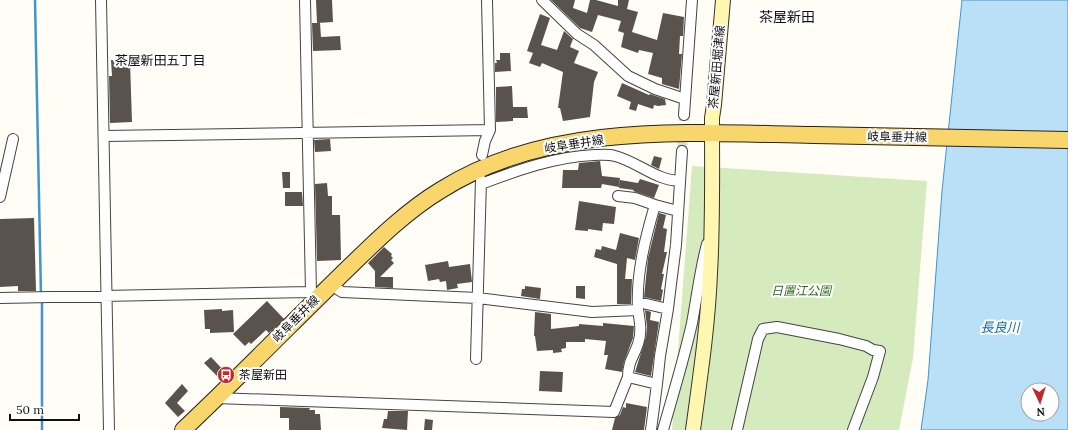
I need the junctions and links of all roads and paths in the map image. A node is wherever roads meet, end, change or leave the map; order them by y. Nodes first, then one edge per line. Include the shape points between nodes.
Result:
1 (101, 0) edge
2 (305, 0) edge
3 (488, 0) edge
4 (542, 0) edge
5 (692, 0) edge
6 (723, 0) edge
7 (685, 99) junction
8 (684, 115) tunnel mouth
9 (490, 130) junction
10 (308, 133) junction
11 (717, 134) junction
12 (104, 136) junction
13 (13, 139) dead end
14 (1068, 140) edge
15 (682, 151) tunnel mouth
16 (482, 154) dead end
17 (680, 181) junction
18 (618, 196) dead end
19 (0, 197) edge
20 (655, 205) junction
21 (678, 211) junction
22 (712, 227) junction
23 (331, 285) junction
24 (313, 296) junction
25 (106, 297) junction
26 (0, 298) edge
27 (478, 298) junction
28 (638, 306) junction
29 (668, 309) junction
30 (476, 359) dead end
31 (628, 377) junction
32 (657, 384) junction
33 (216, 398) junction
34 (109, 430) edge
35 (183, 430) edge
36 (651, 430) edge
37 (663, 430) edge
38 (692, 430) edge
39 (737, 430) edge
40 (853, 430) edge

1 - 12 street
2 - 10 street
3 - 9 street
4 - 7 street via 577,34 594,45 628,76
5 - 7 street
6 - 11 street, 茶屋新田堀津線 via 712,118
7 - 8 street
9 - 10 street
9 - 16 street
10 - 12 street
10 - 24 street
11 - 14 main road, 岐阜垂井線
11 - 22 street, 茶屋新田堀津線
11 - 23 main road, 岐阜垂井線 via 643,135 563,144 519,153 494,162 454,182 426,200 386,232
12 - 25 street
13 - 19 street
15 - 17 street
17 - 21 street
17 - 27 street via 662,178 620,157 608,155 554,160 481,182
18 - 20 street via 635,198
20 - 21 street
20 - 28 street via 640,265
21 - 29 street
22 - 37 street via 686,349
22 - 38 street, 茶屋新田堀津線 via 710,282
23 - 24 main road, 岐阜垂井線
23 - 27 street via 342,292
24 - 25 street
24 - 33 main road, 岐阜垂井線
25 - 26 street
25 - 34 street
27 - 28 street via 592,312
27 - 30 street
28 - 29 street
28 - 31 street via 640,333 628,367
29 - 32 street
31 - 32 street
31 - 33 street via 614,412
32 - 36 street
33 - 35 main road, 岐阜垂井線
39 - 40 street via 758,339 763,329 777,327 839,339 880,351

